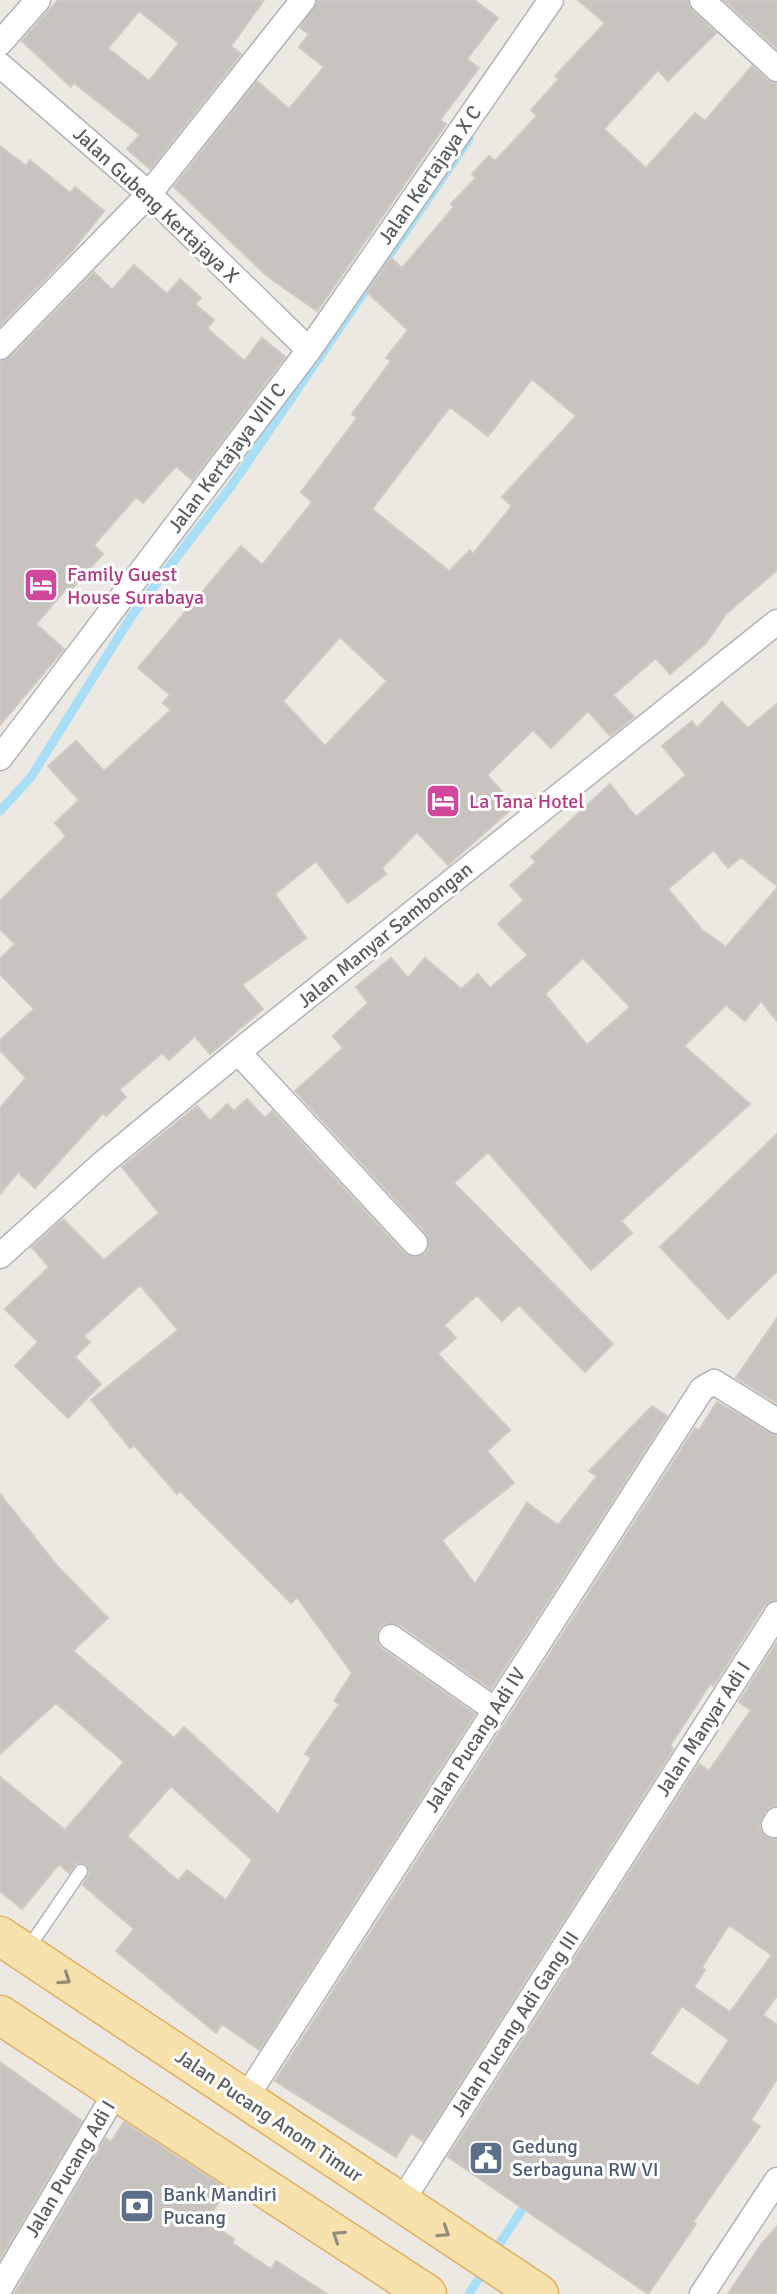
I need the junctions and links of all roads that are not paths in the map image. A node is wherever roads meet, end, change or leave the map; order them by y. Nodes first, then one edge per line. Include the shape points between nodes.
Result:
1 (38, 0) edge
2 (303, 0) edge
3 (551, 0) edge
4 (702, 0) edge
5 (0, 43) edge
6 (0, 65) edge
7 (777, 69) edge
8 (149, 194) junction
9 (0, 347) edge
10 (309, 350) junction
11 (777, 622) edge
12 (0, 758) edge
13 (238, 1052) junction
14 (415, 1243) dead end
15 (0, 1256) edge
16 (777, 1421) edge
17 (777, 1614) edge
18 (391, 1637) dead end
19 (495, 1710) junction
20 (630, 1844) joint
21 (81, 1871) dead end
22 (13, 1944) edge
23 (0, 2015) edge
24 (116, 2092) junction
25 (245, 2099) junction
26 (777, 2180) edge
27 (400, 2204) junction
28 (0, 2288) edge
29 (427, 2294) edge
30 (539, 2294) edge
31 (702, 2294) edge

1 - 5 street
2 - 8 street
3 - 10 street, Jalan Kertajaya X C
4 - 7 street
6 - 8 street, Jalan Gubeng Kertajaya X
8 - 9 street
8 - 10 street, Jalan Gubeng Kertajaya X
10 - 12 street, Jalan Kertajaya VIII C
11 - 13 street, Jalan Manyar Sambongan
13 - 14 street
13 - 15 street, Jalan Manyar Sambongan
16 - 19 street, Jalan Pucang Adi IV via 714,1382 707,1383
17 - 20 street, Jalan Manyar Adi I
18 - 19 street
19 - 25 street, Jalan Pucang Adi IV
20 - 27 street, Jalan Pucang Adi Gang III
21 - 22 lane
22 -> 25 main road, Jalan Pucang Anom Timur
23 - 24 main road
24 - 28 street, Jalan Pucang Adi I
29 -> 24 main road
25 - 27 main road, Jalan Pucang Anom Timur
26 - 31 street
27 -> 30 main road, Jalan Pucang Anom Timur

